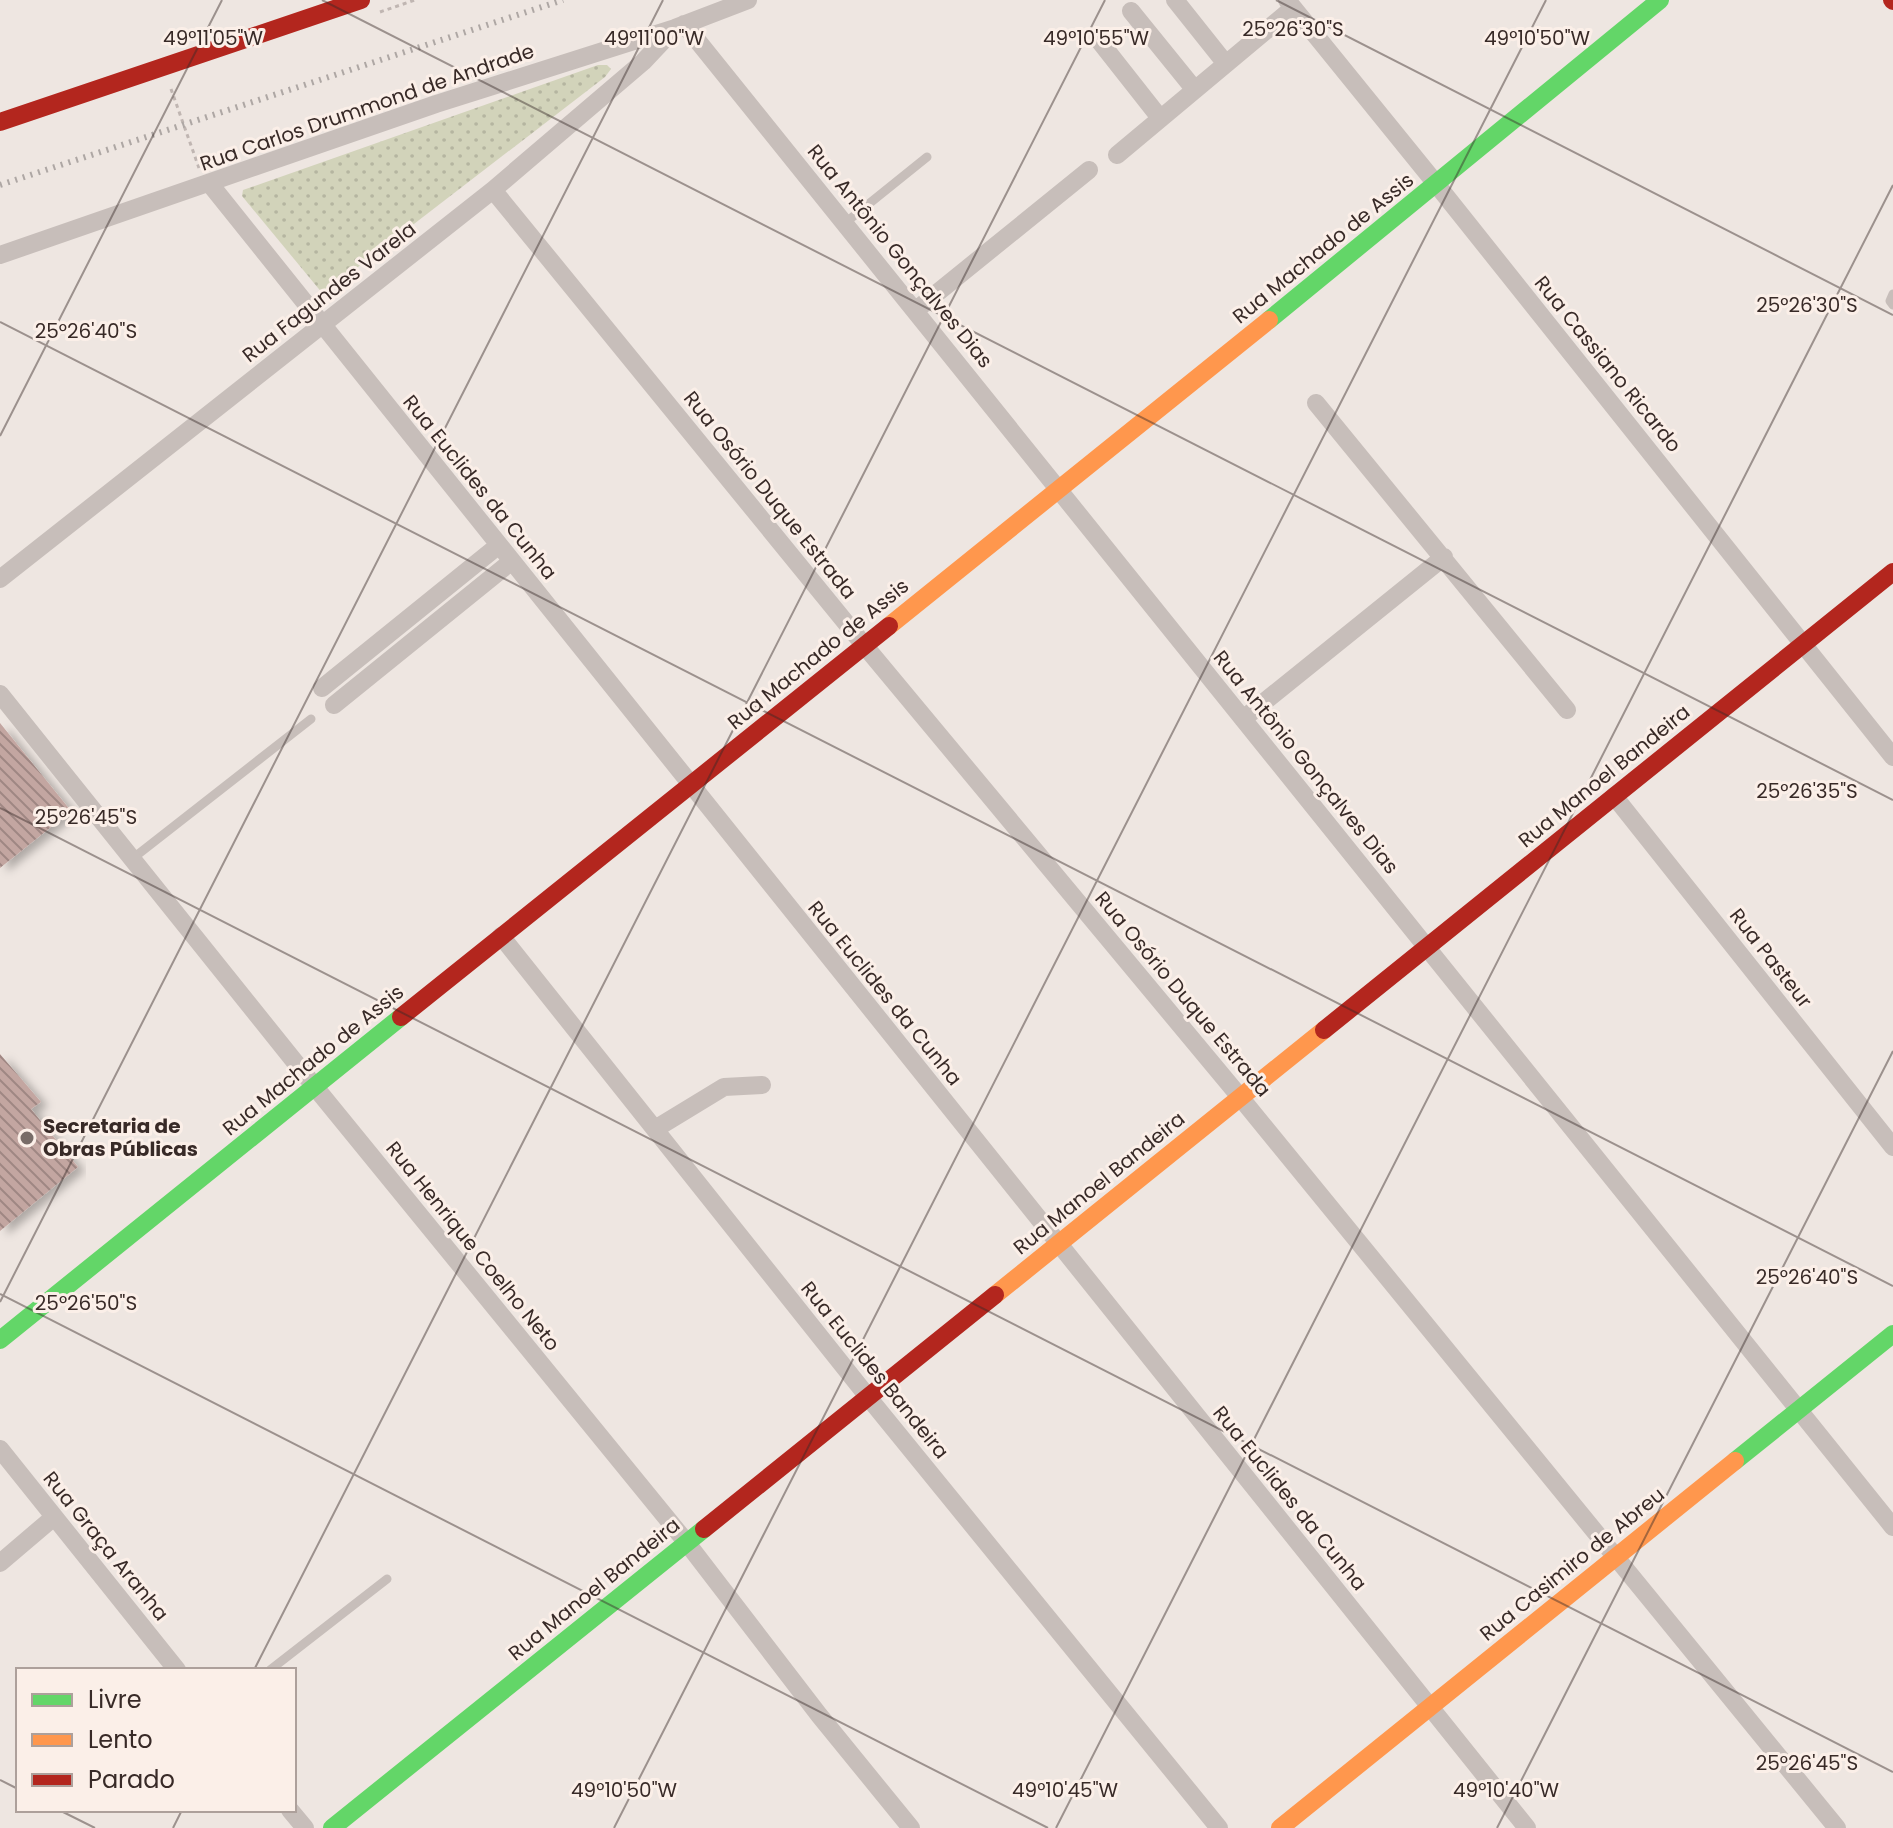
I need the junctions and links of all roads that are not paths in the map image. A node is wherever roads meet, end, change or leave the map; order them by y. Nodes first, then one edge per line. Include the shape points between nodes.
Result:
1 (361, 0) edge
2 (748, 0) edge
3 (1175, 0) edge
4 (1660, 0) edge
5 (1290, 4) edge
6 (1131, 11) dead end
7 (680, 26) junction
8 (1097, 38) dead end
9 (1226, 64) junction
10 (1195, 90) junction
11 (1160, 118) junction
12 (0, 122) edge
13 (1117, 155) dead end
14 (927, 157) dead end
15 (1089, 170) dead end
16 (207, 185) junction
17 (1437, 185) junction
18 (493, 190) junction
19 (845, 223) junction
20 (0, 255) edge
21 (1893, 294) edge
22 (1893, 305) edge
23 (916, 310) junction
24 (323, 325) junction
25 (1316, 403) dead end
26 (1059, 488) junction
27 (499, 545) junction
28 (1444, 557) junction
29 (512, 561) junction
30 (1893, 572) edge
31 (0, 579) edge
32 (1803, 644) junction
33 (864, 645) junction
34 (322, 688) dead end
35 (0, 694) edge
36 (334, 705) dead end
37 (1567, 710) dead end
38 (311, 719) dead end
39 (1243, 719) junction
40 (1893, 757) edge
41 (691, 785) junction
42 (1614, 796) junction
43 (132, 859) junction
44 (501, 936) junction
45 (1427, 947) junction
46 (762, 1085) dead end
47 (315, 1087) junction
48 (1240, 1097) junction
49 (655, 1129) junction
50 (1893, 1147) edge
51 (1059, 1245) junction
52 (1893, 1334) edge
53 (0, 1340) edge
54 (868, 1397) junction
55 (1799, 1409) junction
56 (0, 1449) edge
57 (54, 1517) junction
58 (1893, 1527) edge
59 (687, 1543) junction
60 (1614, 1558) junction
61 (0, 1563) edge
62 (387, 1579) dead end
63 (175, 1668) edge
64 (273, 1668) edge
65 (1430, 1707) junction
66 (292, 1812) edge
67 (305, 1828) edge
68 (332, 1828) edge
69 (911, 1828) edge
70 (1219, 1828) edge
71 (1280, 1828) edge
72 (1527, 1828) edge
73 (1837, 1828) edge

1 - 12 street
2 - 7 street, Rua Carlos Drummond de Andrade
3 - 9 street
4 - 17 street, Rua Machado de Assis
5 - 9 street
5 - 17 street, Rua Cassiano Ricardo
6 - 10 street
7 - 16 street, Rua Carlos Drummond de Andrade
7 - 18 street, Rua Fagundes Varela
7 - 19 street, Rua Antônio Gonçalves Dias
8 - 11 street
9 - 10 street
10 - 11 street
11 - 13 street
14 - 19 lane
15 - 23 street
16 - 20 street, Rua Carlos Drummond de Andrade
16 - 24 street, Rua Euclides da Cunha
17 - 26 street, Rua Machado de Assis
17 - 32 street, Rua Cassiano Ricardo
18 - 24 street, Rua Fagundes Varela
18 - 33 street, Rua Osório Duque Estrada
19 - 23 street, Rua Antônio Gonçalves Dias
21 - 22 lane
23 - 26 street, Rua Antônio Gonçalves Dias
24 - 27 street, Rua Euclides da Cunha
24 - 31 street, Rua Fagundes Varela
25 - 28 street
26 - 33 street, Rua Machado de Assis
26 - 39 street, Rua Antônio Gonçalves Dias
27 - 29 street, Rua Euclides da Cunha
27 - 34 street
28 - 37 street
28 - 39 street
29 - 36 street
29 - 41 street, Rua Euclides da Cunha
30 - 32 street, Rua Manoel Bandeira
32 - 40 street, Rua Cassiano Ricardo
32 - 42 street, Rua Manoel Bandeira
33 - 41 street, Rua Machado de Assis
33 - 48 street, Rua Osório Duque Estrada
35 - 43 street, Rua Henrique Coelho Neto
38 - 43 lane
39 - 45 street, Rua Antônio Gonçalves Dias
41 - 44 street, Rua Machado de Assis
41 - 51 street, Rua Euclides da Cunha
42 - 45 street, Rua Manoel Bandeira
42 - 50 street, Rua Pasteur
43 - 47 street, Rua Henrique Coelho Neto
44 - 47 street, Rua Machado de Assis
44 - 49 street, Rua Euclides Bandeira
45 - 48 street, Rua Manoel Bandeira
45 - 55 street, Rua Antônio Gonçalves Dias
46 - 49 street via 724,1087
47 - 53 street, Rua Machado de Assis
47 - 59 street, Rua Henrique Coelho Neto
48 - 51 street, Rua Manoel Bandeira
48 - 60 street, Rua Osório Duque Estrada
49 - 54 street, Rua Euclides Bandeira
51 - 54 street, Rua Manoel Bandeira
51 - 65 street, Rua Euclides da Cunha
52 - 55 street, Rua Casimiro de Abreu
54 - 59 street, Rua Manoel Bandeira
54 - 70 street, Rua Euclides Bandeira
55 - 58 street, Rua Antônio Gonçalves Dias
55 - 60 street, Rua Casimiro de Abreu
56 - 57 street, Rua Graça Aranha
57 - 61 street
57 - 63 street, Rua Graça Aranha
59 - 68 street, Rua Manoel Bandeira
59 - 69 street, Rua Henrique Coelho Neto
60 - 65 street, Rua Casimiro de Abreu
60 - 73 street, Rua Osório Duque Estrada
62 - 64 lane
65 - 71 street, Rua Casimiro de Abreu
65 - 72 street, Rua Euclides da Cunha
66 - 67 street

